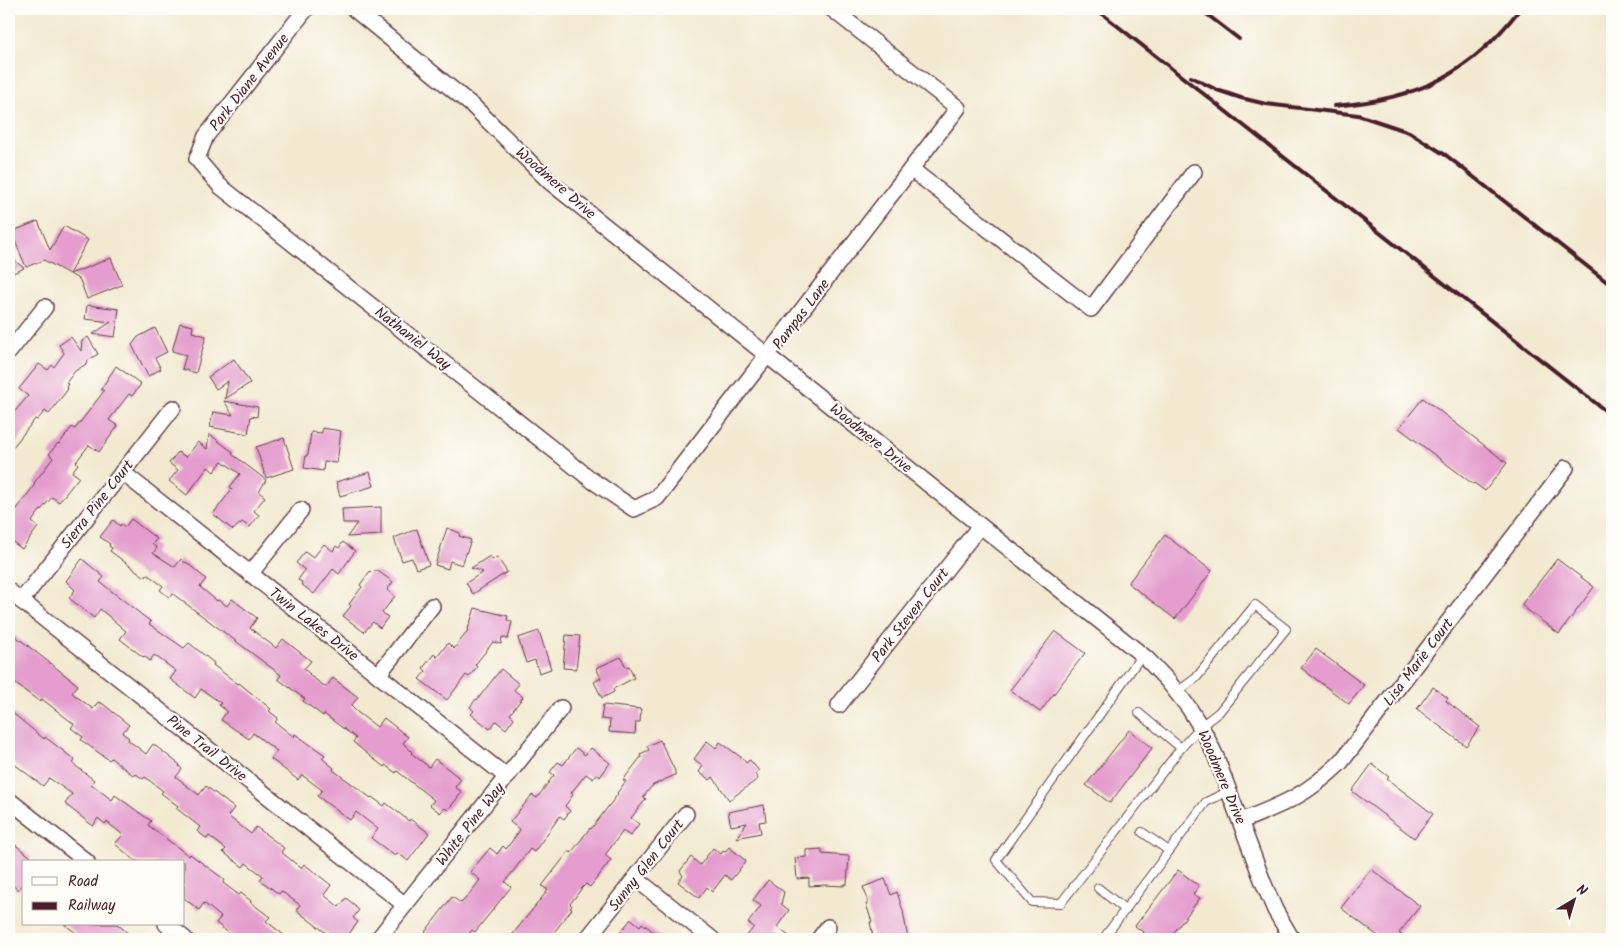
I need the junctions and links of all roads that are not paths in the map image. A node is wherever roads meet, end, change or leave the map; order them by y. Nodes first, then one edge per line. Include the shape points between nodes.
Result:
1 (306, 9) edge
2 (354, 9) edge
3 (832, 9) edge
4 (197, 159) joint
5 (912, 169) junction
6 (1194, 172) dead end
7 (44, 307) dead end
8 (9, 352) edge
9 (768, 356) junction
10 (173, 408) dead end
11 (1566, 468) dead end
12 (122, 472) junction
13 (301, 510) dead end
14 (634, 510) joint
15 (980, 526) junction
16 (250, 574) junction
17 (15, 596) edge
18 (432, 606) dead end
19 (1142, 655) junction
20 (378, 675) junction
21 (1177, 692) junction
22 (839, 705) dead end
23 (561, 708) dead end
24 (1139, 713) dead end
25 (1201, 726) junction
26 (1180, 748) junction
27 (507, 777) junction
28 (1229, 790) junction
29 (9, 800) edge
30 (686, 814) dead end
31 (1241, 821) junction
32 (1142, 832) dead end
33 (1169, 852) junction
34 (84, 860) edge
35 (635, 878) junction
36 (1098, 888) dead end
37 (405, 905) junction
38 (1126, 910) junction
39 (169, 926) edge
40 (185, 939) edge
41 (378, 939) edge
42 (587, 939) edge
43 (712, 939) edge
44 (1103, 939) edge
45 (1292, 939) edge

1 - 4 street, Park Diane Avenue via 206,136
2 - 9 street, Woodmere Drive via 474,107 550,182
3 - 5 street, Pampas Lane via 958,108
4 - 14 street, Nathaniel Way via 220,186 592,481
5 - 6 street via 1091,309
5 - 9 street, Pampas Lane
7 - 8 street
9 - 14 street, Pampas Lane via 657,498
9 - 15 street, Woodmere Drive
10 - 12 street, Sierra Pine Court
11 - 31 street, Lisa Marie Court via 1341,762 1306,792
12 - 16 street, Twin Lakes Drive
12 - 17 street, Sierra Pine Court
13 - 16 street
15 - 19 street, Woodmere Drive
15 - 22 street, Park Steven Court
16 - 20 street, Twin Lakes Drive
17 - 37 street, Pine Trail Drive
18 - 20 street
19 - 21 street, Woodmere Drive
19 - 26 lane via 996,860 1032,902 1061,903
20 - 27 street, Twin Lakes Drive
21 - 25 street, Woodmere Drive
21 - 25 lane via 1196,678 1255,605 1286,629 1219,712
23 - 27 street, White Pine Way
24 - 26 lane
25 - 26 lane
25 - 28 street, Woodmere Drive
27 - 37 street, White Pine Way
28 - 31 street, Woodmere Drive
28 - 33 lane via 1206,802
29 - 34 street
30 - 35 street, Sunny Glen Court
31 - 45 street, Woodmere Drive via 1275,910
32 - 33 lane
33 - 38 lane
35 - 42 street, Sunny Glen Court
35 - 43 street
36 - 38 lane
37 - 41 street, White Pine Way
38 - 44 lane
39 - 40 street

